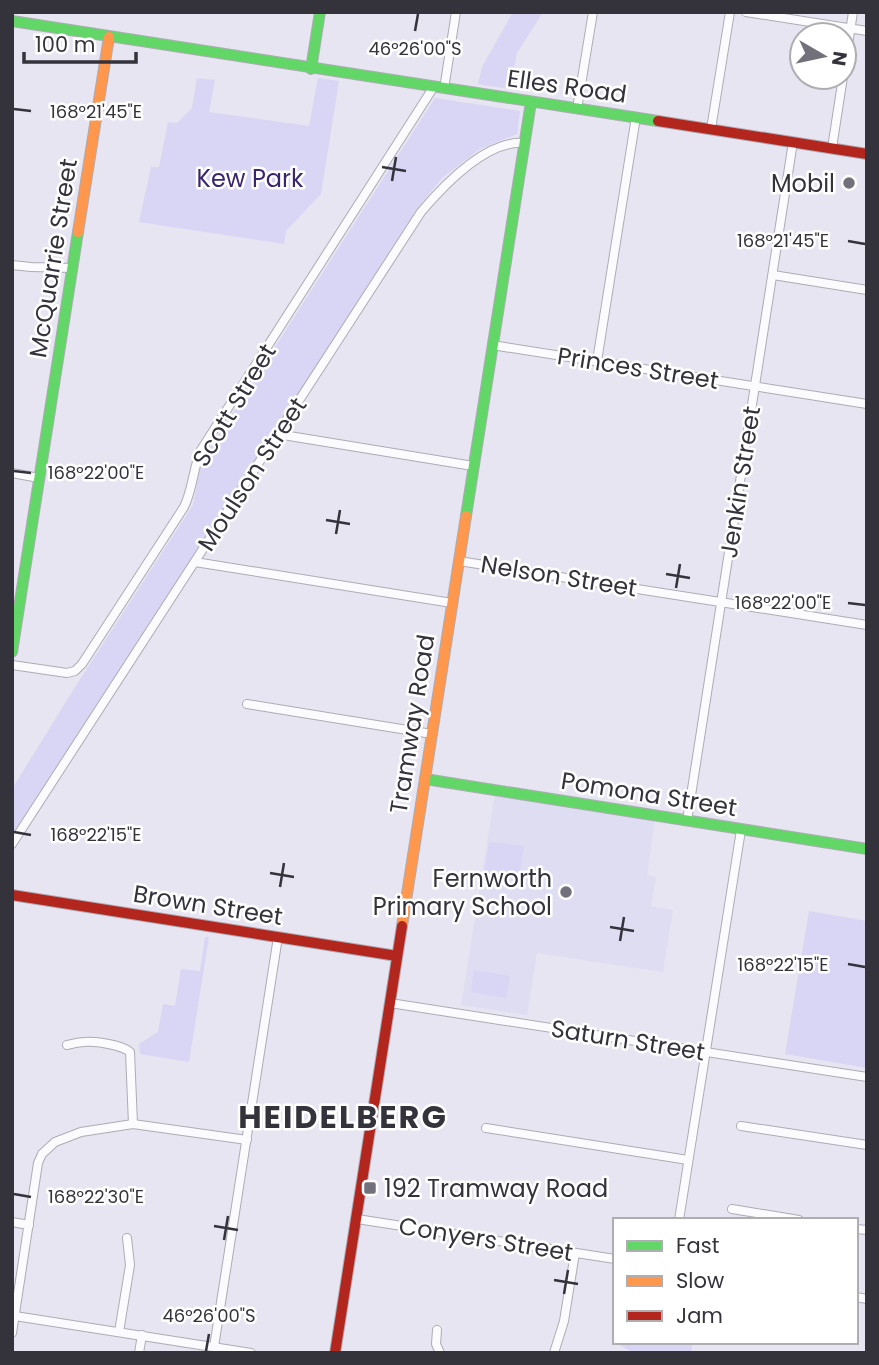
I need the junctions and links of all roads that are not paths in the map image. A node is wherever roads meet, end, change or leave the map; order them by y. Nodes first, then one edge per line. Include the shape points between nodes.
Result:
1 (320, 12) edge
2 (456, 12) edge
3 (593, 12) edge
4 (730, 12) edge
5 (746, 12) edge
6 (801, 21) edge
7 (12, 22) edge
8 (109, 37) junction
9 (312, 69) junction
10 (439, 88) junction
11 (841, 91) edge
12 (531, 102) junction
13 (577, 109) junction
14 (636, 117) junction
15 (711, 129) junction
16 (793, 142) junction
17 (524, 143) junction
18 (832, 148) junction
19 (867, 154) edge
20 (12, 265) edge
21 (73, 268) junction
22 (773, 275) junction
23 (867, 290) edge
24 (492, 345) junction
25 (597, 361) junction
26 (755, 386) junction
27 (867, 404) edge
28 (277, 435) junction
29 (473, 466) junction
30 (12, 474) edge
31 (39, 478) junction
32 (458, 561) junction
33 (195, 562) junction
34 (721, 602) junction
35 (452, 603) junction
36 (867, 625) edge
37 (12, 652) edge
38 (12, 665) edge
39 (247, 704) dead end
40 (432, 734) junction
41 (425, 779) junction
42 (687, 821) junction
43 (741, 830) junction
44 (12, 844) edge
45 (867, 849) edge
46 (12, 895) edge
47 (278, 937) junction
48 (397, 956) junction
49 (390, 1003) junction
50 (67, 1045) dead end
51 (706, 1052) junction
52 (867, 1077) edge
53 (133, 1124) junction
54 (741, 1126) dead end
55 (485, 1128) dead end
56 (247, 1140) junction
57 (867, 1145) edge
58 (688, 1160) junction
59 (732, 1209) dead end
60 (679, 1218) edge
61 (787, 1218) edge
62 (356, 1219) junction
63 (12, 1222) edge
64 (29, 1225) junction
65 (127, 1238) dead end
66 (575, 1253) junction
67 (613, 1259) edge
68 (15, 1315) junction
69 (437, 1330) dead end
70 (119, 1332) junction
71 (12, 1333) edge
72 (142, 1335) junction
73 (214, 1347) junction
74 (139, 1353) edge
75 (251, 1353) edge
76 (335, 1353) edge
77 (439, 1353) edge
78 (554, 1353) edge

1 - 9 street
2 - 10 street
3 - 13 street
4 - 15 street
5 - 6 street
7 - 8 street, Elles Road
8 - 9 street, Elles Road
8 - 21 street, McQuarrie Street
9 - 10 street, Elles Road
10 - 12 street, Elles Road
10 - 38 street, Scott Street via 201,450 184,507 82,664 67,673
11 - 18 street
12 - 13 street, Elles Road
12 - 17 street, Tramway Road
13 - 14 street, Elles Road
14 - 15 street, Elles Road
14 - 25 street
15 - 16 street, Elles Road
16 - 18 street, Elles Road
16 - 22 street, Jenkin Street
17 - 24 street, Tramway Road
17 - 28 street, Moulson Street via 498,148 468,166 421,212
18 - 19 street, Elles Road
20 - 21 street
21 - 31 street, McQuarrie Street
22 - 23 street
22 - 26 street, Jenkin Street
24 - 25 street, Princes Street
24 - 29 street, Tramway Road
25 - 26 street, Princes Street
26 - 27 street, Princes Street
26 - 34 street, Jenkin Street
28 - 29 street
28 - 33 street, Moulson Street
29 - 32 street, Tramway Road
30 - 31 street
31 - 37 street, McQuarrie Street
32 - 34 street, Nelson Street
32 - 35 street, Tramway Road
33 - 35 street
33 - 44 street, Moulson Street
34 - 36 street, Nelson Street
34 - 42 street, Jenkin Street
35 - 40 street, Tramway Road
39 - 40 street
40 - 41 street, Tramway Road
41 - 42 street, Pomona Street
41 - 48 street, Tramway Road
42 - 43 street, Pomona Street
43 - 45 street, Pomona Street
43 - 51 street
46 - 47 street, Brown Street
47 - 48 street, Brown Street
47 - 56 street
48 - 49 street, Tramway Road
49 - 51 street, Saturn Street
49 - 62 street, Tramway Road
50 - 53 street via 85,1041 130,1052
51 - 52 street, Saturn Street
51 - 58 street
53 - 56 street
53 - 64 street via 81,1132 47,1148 38,1163
54 - 57 street
55 - 58 street
56 - 73 street
58 - 60 street
59 - 61 street
62 - 66 street, Conyers Street
62 - 76 street, Tramway Road
63 - 64 street
64 - 68 street
65 - 70 street via 130,1265
66 - 67 street, Conyers Street
66 - 78 street
68 - 70 street
68 - 71 street
69 - 77 street
70 - 72 street
72 - 73 street
72 - 74 street
73 - 75 street

